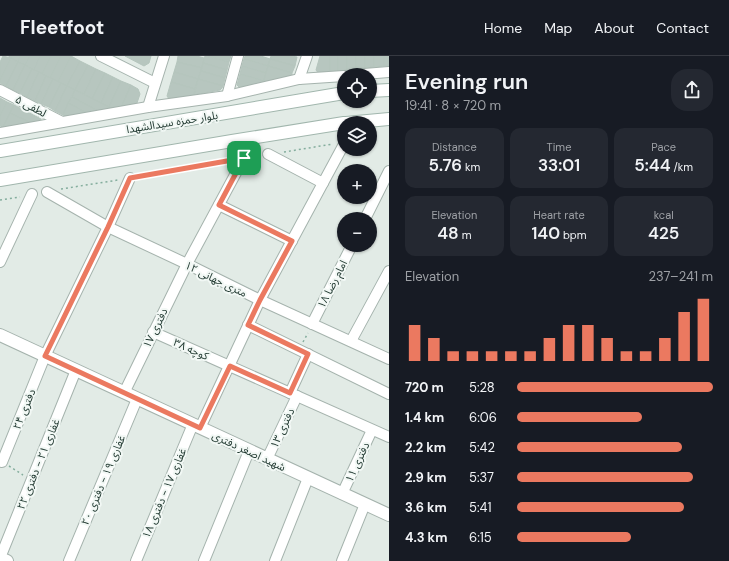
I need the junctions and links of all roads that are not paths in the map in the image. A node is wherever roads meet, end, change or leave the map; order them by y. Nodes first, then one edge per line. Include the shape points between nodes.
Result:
1 (101, 56) edge
2 (164, 56) edge
3 (238, 56) edge
4 (307, 56) edge
5 (389, 72) edge
6 (377, 73) edge
7 (337, 76) edge
8 (299, 79) junction
9 (155, 84) junction
10 (0, 90) edge
11 (389, 90) edge
12 (377, 91) edge
13 (337, 94) edge
14 (227, 96) junction
15 (148, 107) junction
16 (389, 119) edge
17 (377, 120) edge
18 (62, 122) junction
19 (337, 124) edge
20 (0, 133) edge
21 (0, 150) edge
22 (337, 151) edge
23 (268, 154) road end
24 (244, 158) road end
25 (389, 171) edge
26 (130, 178) road end
27 (0, 180) edge
28 (323, 183) junction
29 (47, 192) road end
30 (32, 194) road end
31 (219, 205) junction
32 (368, 212) edge
33 (108, 227) junction
34 (292, 241) junction
35 (348, 252) edge
36 (0, 262) edge
37 (187, 264) junction
38 (389, 271) edge
39 (260, 300) junction
40 (312, 324) junction
41 (248, 325) junction
42 (153, 332) junction
43 (0, 335) edge
44 (351, 341) junction
45 (303, 352) junction
46 (45, 356) junction
47 (389, 359) edge
48 (230, 366) junction
49 (76, 370) junction
50 (124, 393) junction
51 (389, 394) edge
52 (294, 395) junction
53 (137, 398) junction
54 (196, 426) junction
55 (372, 430) junction
56 (389, 437) edge
57 (249, 451) junction
58 (267, 459) junction
59 (2, 462) road end
60 (308, 478) junction
61 (342, 494) junction
62 (365, 504) junction
63 (389, 516) edge
64 (0, 558) edge
65 (7, 561) edge
66 (69, 561) edge
67 (136, 561) edge
68 (204, 561) edge
69 (275, 561) edge
70 (342, 561) edge

1 - 9 street
2 - 9 street
3 - 14 street
4 - 8 street
5 - 6 street
7 - 8 street
8 - 14 street
9 - 15 street
10 - 18 street, لطفی ۵
11 - 12 main road
13 - 21 main road, بلوار حمزه سیدالشهدا
14 - 15 street
15 - 18 street
16 - 17 main road
18 - 20 street
19 - 27 main road
22 - 28 street, غفاری ۱۷ - دفتری ۱۸
23 - 28 street
24 - 31 street, دفتری ۱۷
25 - 32 street
26 - 33 street, دفتری ۲۴
28 - 34 street, غفاری ۱۷ - دفتری ۱۸
29 - 33 street, ۱۲ متری جهانی
30 - 36 street
31 - 34 street
31 - 37 street, دفتری ۱۷
33 - 37 street, ۱۲ متری جهانی
33 - 46 street, دفتری ۲۴
34 - 39 street, غفاری ۱۷ - دفتری ۱۸
35 - 40 street, امام رضا ۱۸
37 - 39 street, ۱۲ متری جهانی
37 - 42 street, دفتری ۱۷
38 - 44 street
39 - 40 street, ۱۲ متری جهانی
39 - 41 street, غفاری ۱۷ - دفتری ۱۸
40 - 44 street, ۱۲ متری جهانی
41 - 45 street
41 - 48 street, غفاری ۱۷ - دفتری ۱۸
42 - 48 street, کوچه ۳۸
42 - 50 street, دفتری ۱۷
43 - 46 main road, شهید اصغر دفتری
44 - 47 street, ۱۲ متری جهانی
45 - 51 street
45 - 52 street, دفتری ۱۳
46 - 49 main road, شهید اصغر دفتری
46 - 59 street, دفتری ۲۴
48 - 52 street, کوچه ۳۸
48 - 54 street, غفاری ۱۷ - دفتری ۱۸
49 - 50 main road, شهید اصغر دفتری
49 - 64 street, غفاری ۲۱ - دفتری ۲۲
50 - 53 main road, شهید اصغر دفتری
52 - 55 street, کوچه ۳۸
52 - 58 street, دفتری ۱۳
53 - 54 main road, شهید اصغر دفتری
53 - 66 street, غفاری ۱۹ - دفتری ۲۰
54 - 57 main road, شهید اصغر دفتری
54 - 67 street, غفاری ۱۷ - دفتری ۱۸
55 - 56 street, کوچه ۳۸
55 - 61 street, دفتری ۱۱
57 - 58 main road, شهید اصغر دفتری
57 - 68 street
58 - 60 main road, شهید اصغر دفتری
60 - 61 main road, شهید اصغر دفتری
60 - 69 street
61 - 62 main road, شهید اصغر دفتری
62 - 63 main road, شهید اصغر دفتری
62 - 70 street
64 - 65 main road

